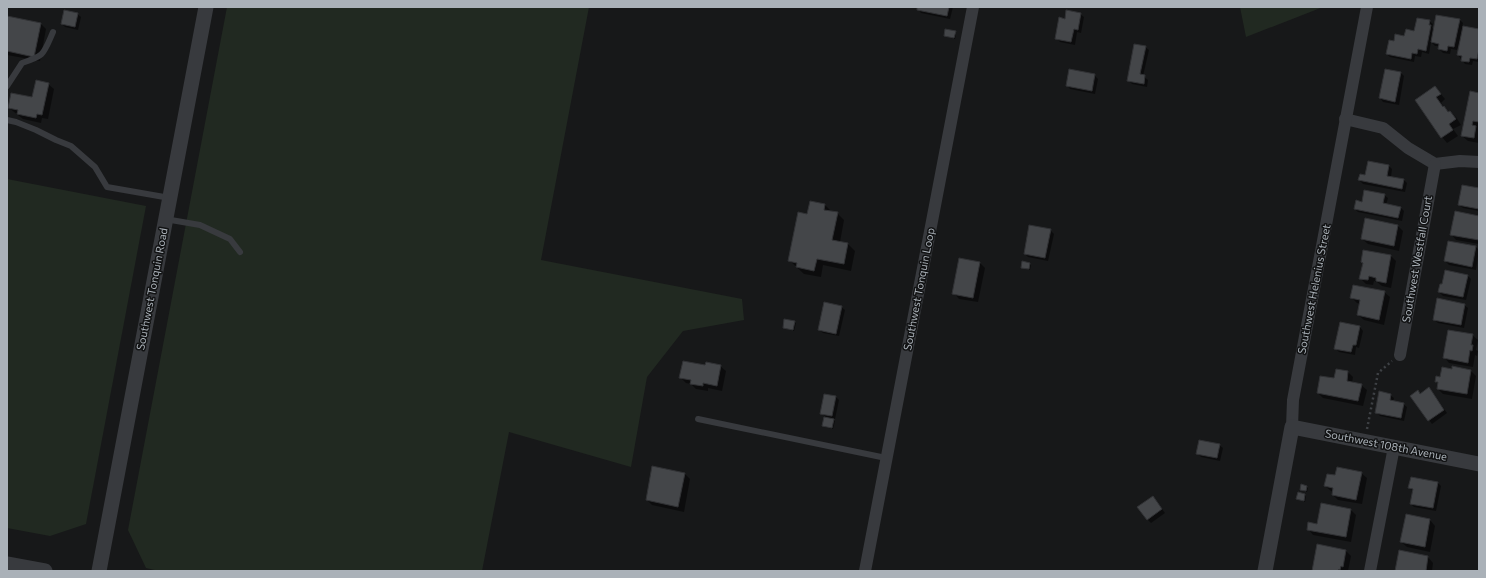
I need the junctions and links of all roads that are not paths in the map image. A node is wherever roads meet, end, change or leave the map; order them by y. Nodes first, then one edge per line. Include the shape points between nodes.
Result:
1 (206, 7) edge
2 (973, 7) edge
3 (1367, 7) edge
4 (52, 32) dead end
5 (7, 86) edge
6 (1345, 119) junction
7 (7, 120) edge
8 (1479, 162) edge
9 (1434, 164) junction
10 (170, 198) junction
11 (165, 219) junction
12 (240, 252) dead end
13 (1400, 355) road end
14 (698, 419) dead end
15 (1292, 427) junction
16 (1394, 447) junction
17 (886, 458) junction
18 (1479, 464) edge
19 (7, 564) edge
20 (45, 571) edge
21 (99, 571) edge
22 (865, 571) edge
23 (1265, 571) edge
24 (1370, 571) edge

1 - 10 street, Southwest Tonquin Road
2 - 17 street, Southwest Tonquin Loop
3 - 6 street, Southwest Helenius Street
4 - 5 lane via 40,57 22,63
6 - 9 street via 1383,128
6 - 15 street, Southwest Helenius Street via 1293,400
7 - 10 lane via 72,146 95,167 107,187
8 - 9 street
9 - 13 street, Southwest Westfall Court
10 - 11 street, Southwest Tonquin Road
11 - 12 lane via 200,225 230,240
11 - 21 street, Southwest Tonquin Road
14 - 17 lane
15 - 16 street, Southwest 108th Avenue
15 - 23 street, Southwest Helenius Street
16 - 18 street, Southwest 108th Avenue
16 - 24 street
17 - 22 street, Southwest Tonquin Loop
19 - 20 street

